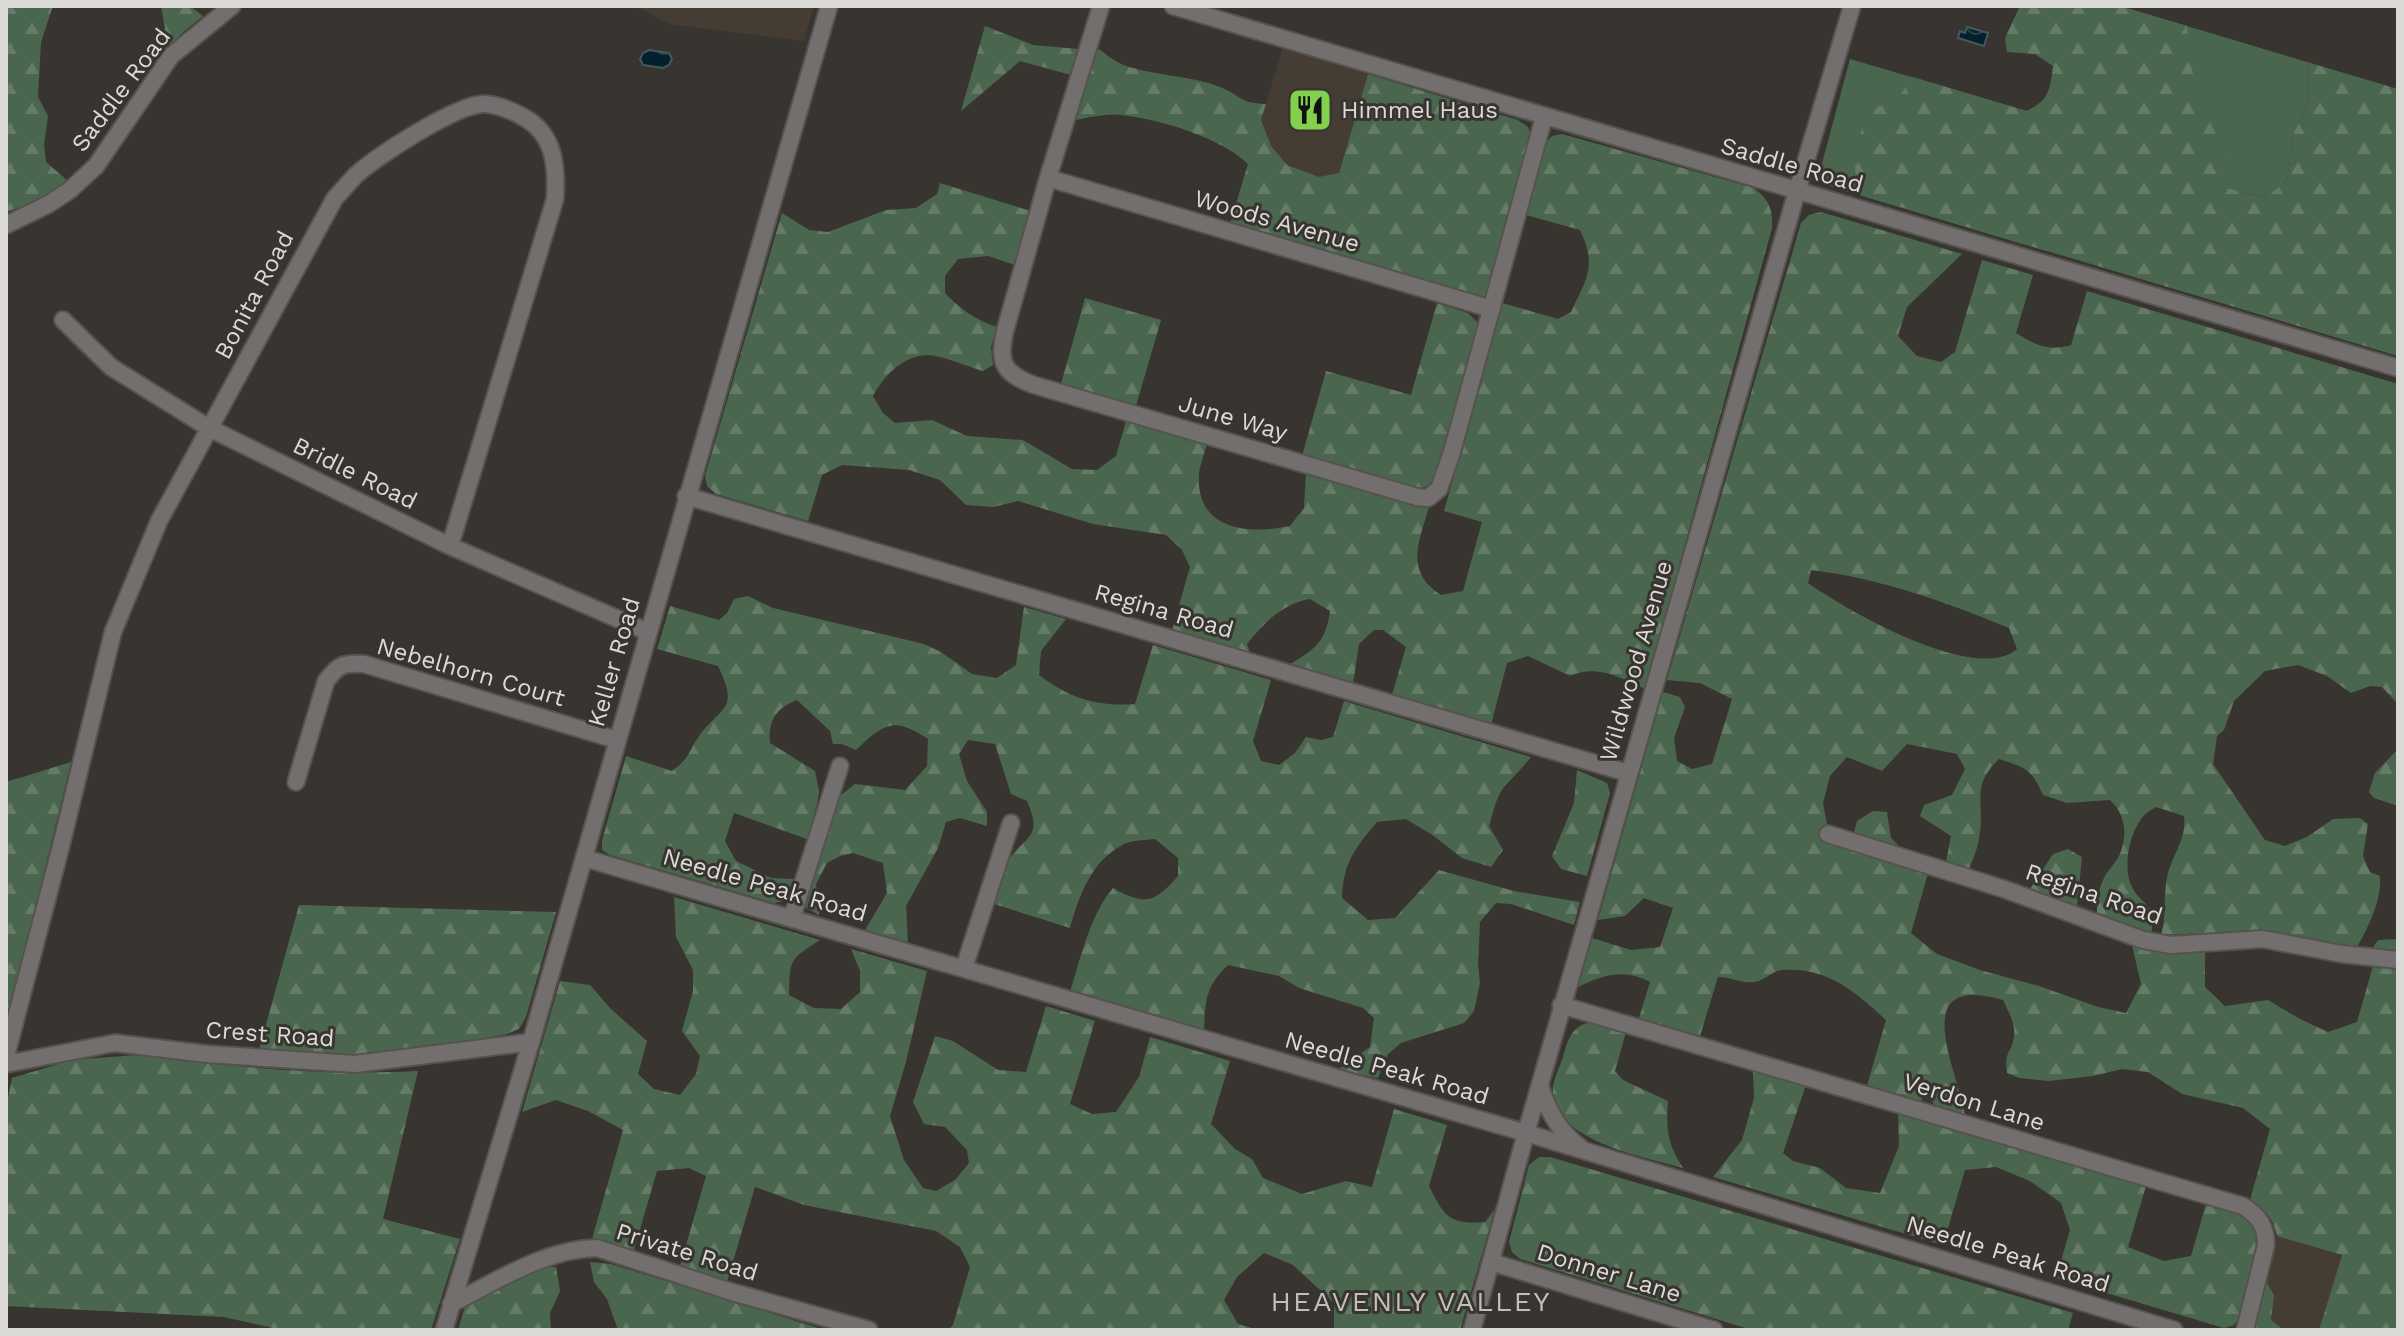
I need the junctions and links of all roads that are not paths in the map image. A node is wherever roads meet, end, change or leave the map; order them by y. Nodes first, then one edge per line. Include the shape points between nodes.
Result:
1 (232, 6) edge
2 (829, 6) edge
3 (1101, 6) edge
4 (1173, 6) edge
5 (1852, 6) edge
6 (1544, 117) junction
7 (1048, 178) junction
8 (1797, 191) junction
9 (6, 225) edge
10 (1492, 309) junction
11 (63, 320) dead end
12 (2398, 368) edge
13 (209, 428) junction
14 (686, 496) junction
15 (450, 546) junction
16 (648, 632) junction
17 (617, 740) junction
18 (840, 766) dead end
19 (1628, 773) junction
20 (296, 782) dead end
21 (1011, 823) dead end
22 (1828, 834) dead end
23 (584, 858) junction
24 (792, 917) junction
25 (2398, 960) edge
26 (964, 968) junction
27 (1561, 1005) junction
28 (531, 1042) junction
29 (6, 1056) edge
30 (6, 1064) edge
31 (1540, 1085) junction
32 (1526, 1133) junction
33 (1585, 1151) junction
34 (1491, 1262) junction
35 (451, 1304) junction
36 (444, 1330) edge
37 (869, 1330) edge
38 (1472, 1330) edge
39 (1714, 1330) edge
40 (2174, 1330) edge
41 (2245, 1330) edge

1 - 9 street, Saddle Road via 171,56 96,166 49,204
2 - 14 street, Keller Road
3 - 7 street, June Way
4 - 6 street, Saddle Road
5 - 8 street, Wildwood Avenue
6 - 8 street, Saddle Road
6 - 10 street, June Way
7 - 10 street, Woods Avenue
7 - 10 street, June Way via 1001,351 1003,364 1015,378 1034,385 1428,498 1439,489 1452,452
8 - 12 street, Saddle Road
8 - 19 street, Wildwood Avenue
11 - 13 street, Bridle Road via 111,367
13 - 15 street, Bridle Road
13 - 15 street, Bonita Road via 307,245 335,198 356,175 456,112 482,104 509,109 535,123 552,147 555,199
13 - 29 street, Bonita Road via 159,521 113,632
14 - 16 street, Keller Road
14 - 19 street, Regina Road
15 - 16 street, Bridle Road
16 - 17 street, Keller Road
17 - 20 street, Nebelhorn Court via 364,664 345,663 326,681
17 - 23 street, Keller Road
18 - 24 street
19 - 27 street, Wildwood Avenue
21 - 26 street
22 - 25 street, Regina Road via 2004,889 2143,940 2171,945 2263,939
23 - 24 street, Needle Peak Road
23 - 28 street, Keller Road
24 - 26 street, Needle Peak Road
26 - 32 street, Needle Peak Road
27 - 31 street, Wildwood Avenue
27 - 41 street, Verdon Lane via 2243,1206 2258,1215 2266,1232
28 - 30 street, Crest Road via 355,1064 115,1043
28 - 35 street, Keller Road
31 - 32 street, Wildwood Avenue
31 - 33 street via 1549,1113
32 - 33 street, Needle Peak Road
32 - 34 street, Wildwood Avenue
33 - 40 street, Needle Peak Road
34 - 38 street, Wildwood Avenue
34 - 39 street, Donner Lane
35 - 36 street, Keller Road
35 - 37 street, Private Road via 553,1255 597,1248

